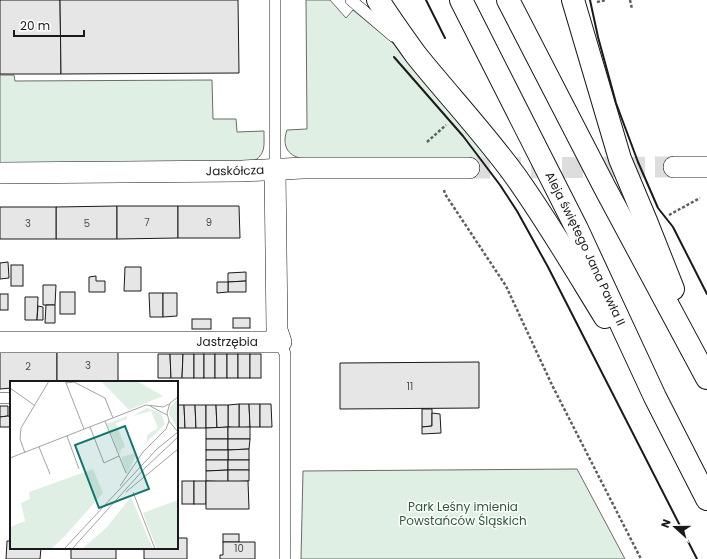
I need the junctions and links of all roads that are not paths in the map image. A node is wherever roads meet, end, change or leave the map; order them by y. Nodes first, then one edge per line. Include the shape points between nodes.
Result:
1 (275, 0) edge
2 (351, 0) edge
3 (378, 0) edge
4 (461, 0) edge
5 (508, 0) edge
6 (573, 0) edge
7 (416, 55) junction
8 (674, 167) tunnel mouth
9 (707, 167) edge
10 (469, 168) tunnel mouth
11 (275, 170) junction
12 (0, 173) edge
13 (0, 342) edge
14 (281, 342) junction
15 (705, 374) edge
16 (655, 396) junction
17 (707, 499) edge
18 (285, 559) edge

1 - 11 lane
2 - 7 lane
3 - 7 main road
4 - 16 main road, Aleja świętego Jana Pawła II via 577,229
5 - 15 main road
6 - 15 main road via 620,159
7 - 16 main road via 478,128 516,178
8 - 9 street
10 - 11 street, Jaskółcza
11 - 12 street, Jaskółcza
11 - 14 street via 277,330
13 - 14 street, Jastrzębia
14 - 18 lane via 285,354
16 - 17 main road, Aleja świętego Jana Pawła II

